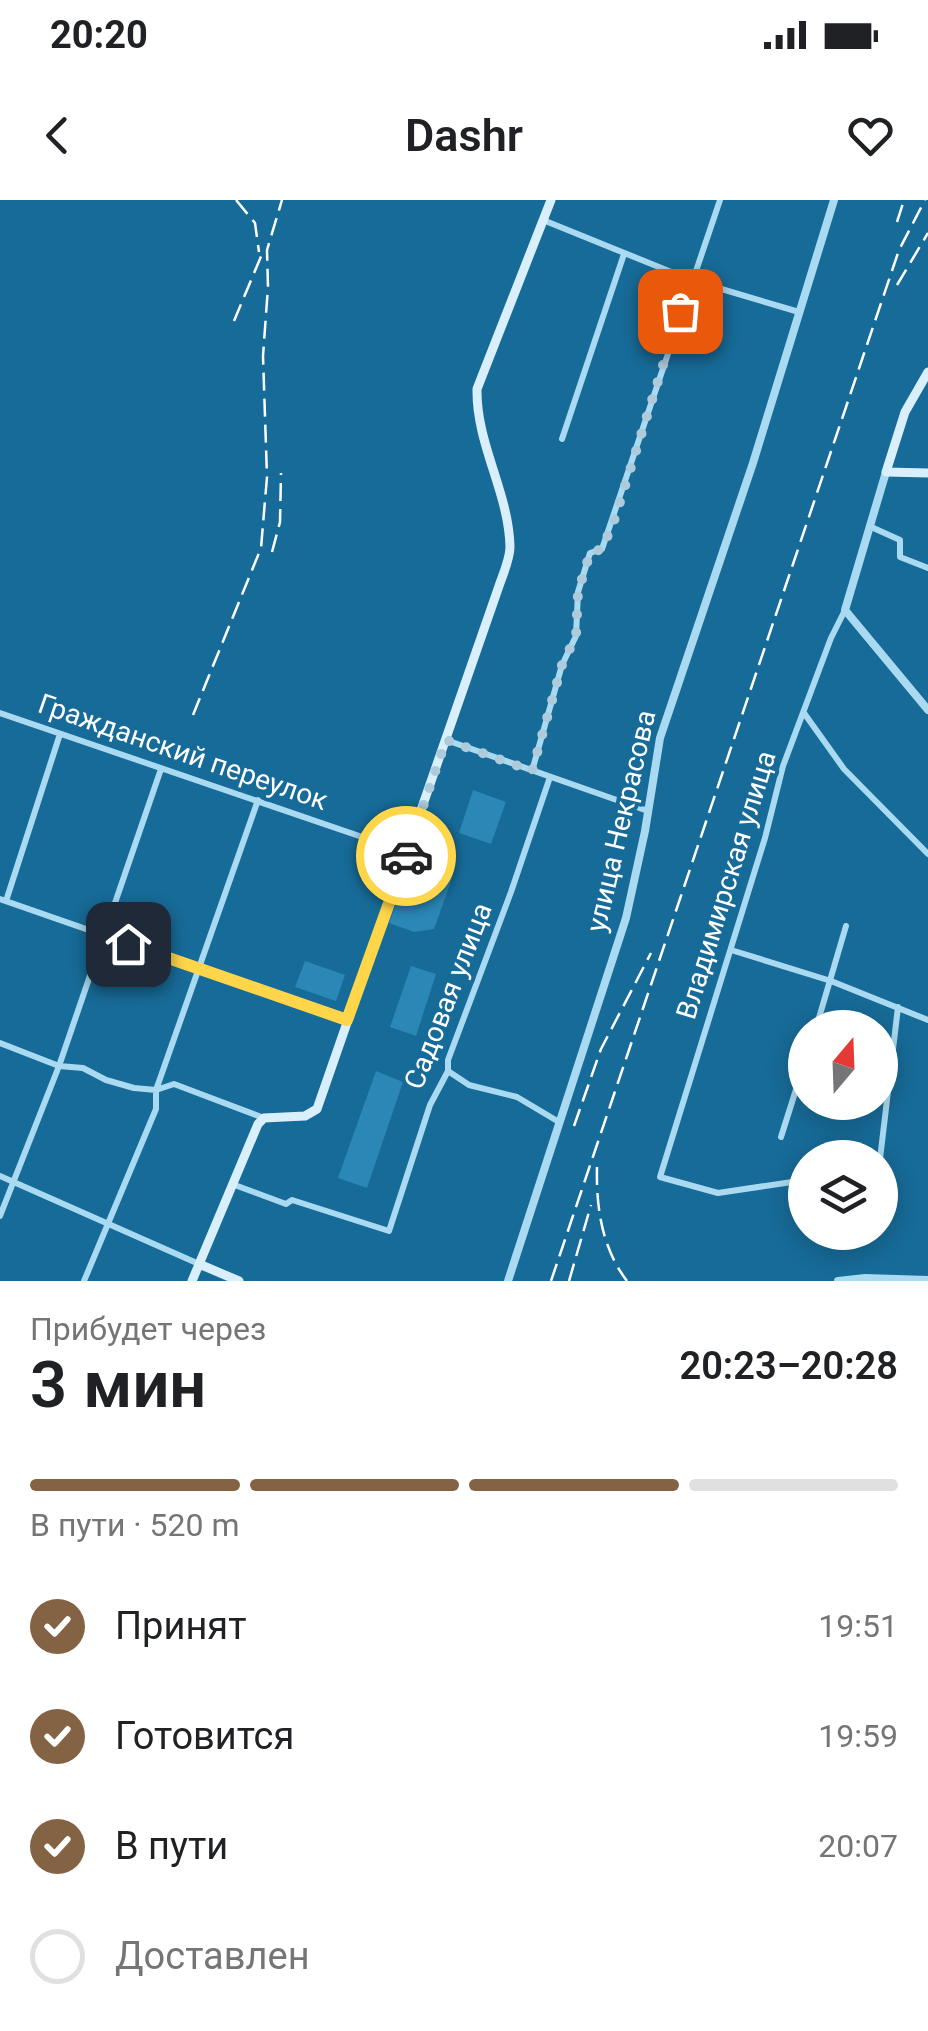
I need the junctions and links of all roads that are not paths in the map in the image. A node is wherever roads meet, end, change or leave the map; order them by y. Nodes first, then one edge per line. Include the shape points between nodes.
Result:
1 (551, 200) edge
2 (720, 200) edge
3 (834, 200) edge
4 (542, 220) junction
5 (624, 254) junction
6 (691, 280) junction
7 (799, 312) junction
8 (928, 372) edge
9 (562, 439) dead end
10 (886, 472) junction
11 (928, 473) edge
12 (869, 526) junction
13 (928, 568) edge
14 (845, 610) junction
15 (928, 710) edge
16 (803, 712) junction
17 (0, 713) edge
18 (60, 734) junction
19 (446, 740) junction
20 (161, 769) junction
21 (532, 771) junction
22 (550, 777) junction
23 (258, 800) junction
24 (648, 811) junction
25 (408, 852) junction
26 (928, 854) edge
27 (3, 900) edge
28 (846, 926) dead end
29 (102, 934) junction
30 (731, 950) junction
31 (200, 970) junction
32 (831, 981) junction
33 (898, 1007) junction
34 (822, 1010) edge
35 (347, 1020) junction
36 (928, 1020) edge
37 (0, 1043) edge
38 (59, 1066) junction
39 (448, 1071) junction
40 (156, 1090) junction
41 (788, 1112) edge
42 (261, 1121) junction
43 (559, 1122) junction
44 (780, 1136) dead end
45 (882, 1140) edge
46 (0, 1176) edge
47 (14, 1183) junction
48 (788, 1183) edge
49 (231, 1184) junction
50 (0, 1216) edge
51 (109, 1222) junction
52 (200, 1264) junction
53 (928, 1280) edge
54 (84, 1281) edge
55 (192, 1281) edge
56 (240, 1281) edge
57 (508, 1281) edge
58 (838, 1281) edge

1 - 4 main road
2 - 6 street
3 - 7 street, улица Некрасова
4 - 5 street
4 - 19 main road via 477,389 478,419 510,550
5 - 6 street
5 - 9 street
6 - 7 street
6 - 21 street via 614,521 602,549 590,553 578,592 576,636
7 - 24 street, улица Некрасова via 660,738
8 - 10 main road via 905,412
10 - 11 main road
10 - 12 street
12 - 13 street via 900,540 900,557
12 - 14 street
14 - 15 street
14 - 16 street, Владимирская улица
16 - 26 street via 844,769
16 - 30 street, Владимирская улица
17 - 18 street, Гражданский переулок
18 - 20 street, Гражданский переулок
18 - 27 street
19 - 21 street
19 - 25 main road
20 - 23 street, Гражданский переулок
20 - 29 street
21 - 22 street
22 - 24 street
22 - 39 street, Садовая улица
23 - 25 street, Гражданский переулок
23 - 31 street
24 - 43 street, улица Некрасова via 626,918
25 - 35 main road
27 - 29 street
28 - 32 street
29 - 31 street
29 - 38 street
30 - 32 street
30 - 48 street, Владимирская улица via 660,1177 718,1193
31 - 35 street
31 - 40 street
32 - 33 street
32 - 34 street
33 - 36 street
33 - 45 street
35 - 42 main road via 317,1110
37 - 38 street
38 - 40 street
38 - 47 street
39 - 43 street via 469,1085 517,1097
39 - 49 street, Садовая улица via 430,1105 389,1231
40 - 42 street via 174,1084
40 - 51 street via 156,1108
41 - 44 street
42 - 49 main road
43 - 57 street, улица Некрасова
46 - 47 street
47 - 50 street
47 - 51 street
49 - 52 main road
51 - 52 street
51 - 54 street
52 - 55 main road
52 - 56 main road
53 - 58 street

